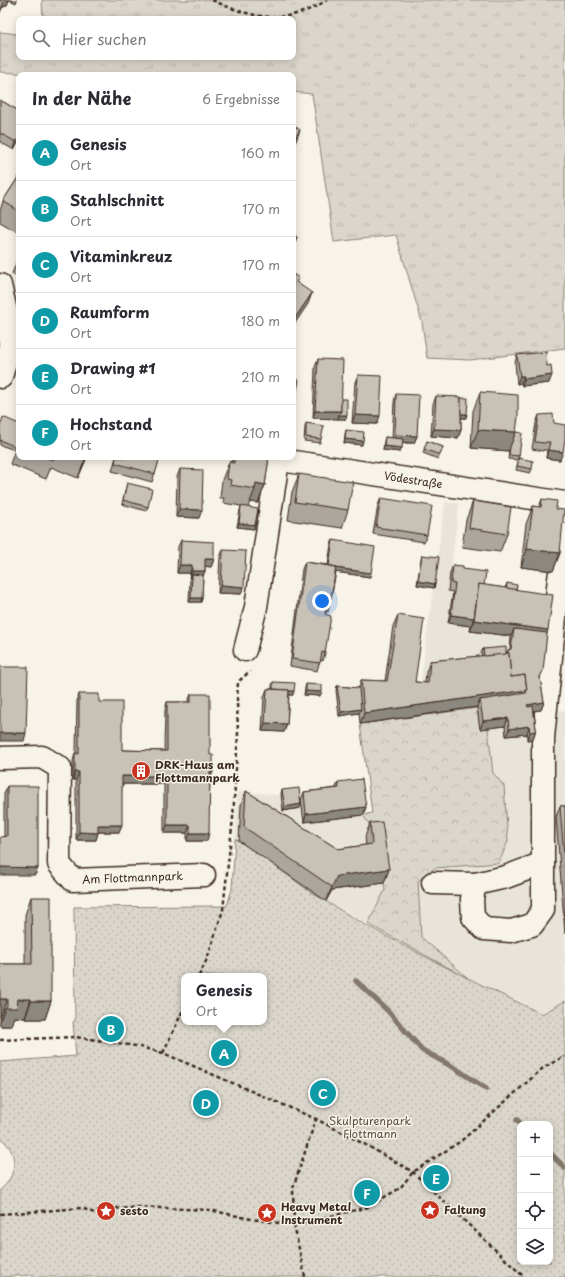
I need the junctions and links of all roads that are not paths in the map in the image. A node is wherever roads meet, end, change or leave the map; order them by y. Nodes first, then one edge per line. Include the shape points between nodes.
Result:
1 (0, 285) edge
2 (7, 379) edge
3 (270, 460) edge
4 (284, 460) edge
5 (565, 503) edge
6 (565, 536) edge
7 (248, 660) road end
8 (0, 758) edge
9 (543, 863) junction
10 (204, 875) dead end
11 (433, 883) dead end
12 (475, 884) junction

1 - 2 street via 8,320 10,346
3 - 7 street via 256,607
4 - 5 street, Vödestraße
6 - 9 street via 543,738
8 - 10 street, Am Flottmannpark via 42,757 60,768 59,864 73,880
9 - 12 street via 506,877
9 - 12 street via 543,910 532,925 511,931 484,929 473,917 472,899
11 - 12 street

